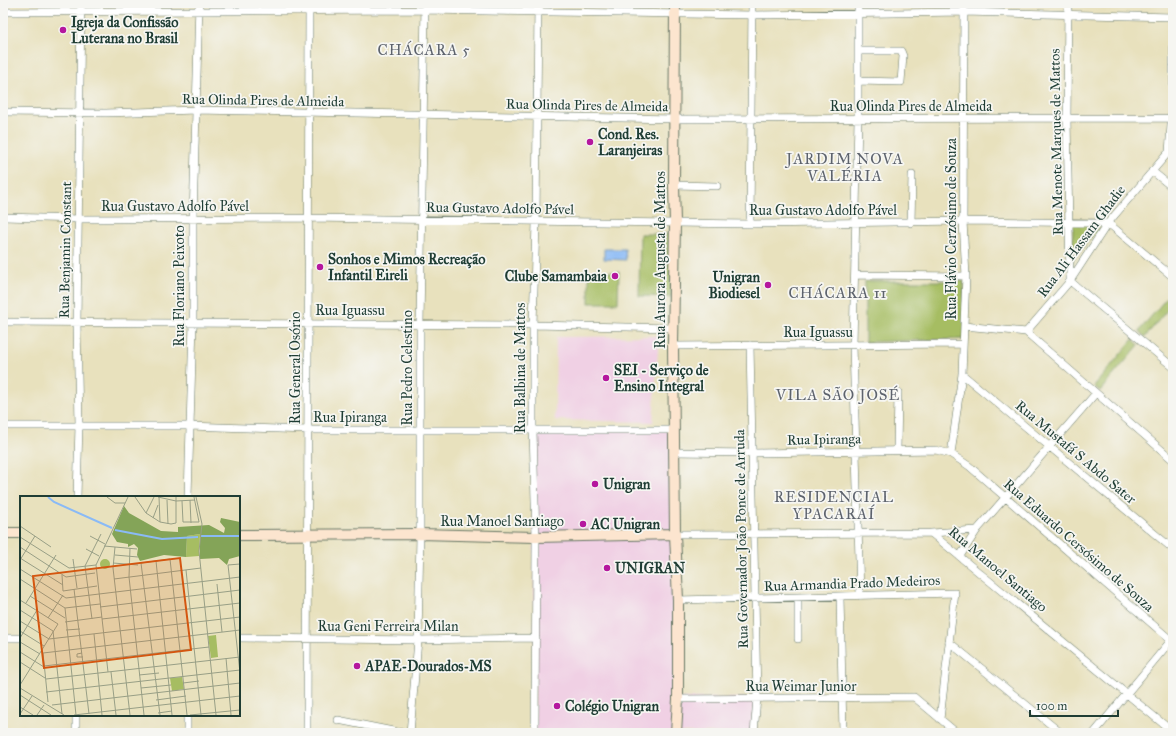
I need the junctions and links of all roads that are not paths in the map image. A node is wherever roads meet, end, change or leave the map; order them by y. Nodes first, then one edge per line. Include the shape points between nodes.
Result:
1 (81, 3) edge
2 (200, 3) edge
3 (752, 3) edge
4 (858, 3) edge
5 (964, 3) edge
6 (1068, 3) edge
7 (309, 7) edge
8 (425, 7) edge
9 (538, 7) edge
10 (675, 8) edge
11 (3, 12) edge
12 (81, 12) junction
13 (200, 12) junction
14 (964, 12) junction
15 (858, 13) junction
16 (1068, 14) junction
17 (752, 15) junction
18 (1173, 18) edge
19 (1173, 24) edge
20 (858, 51) junction
21 (858, 82) junction
22 (1173, 98) edge
23 (196, 110) junction
24 (3, 112) edge
25 (80, 113) junction
26 (308, 114) junction
27 (423, 116) junction
28 (537, 118) junction
29 (1171, 118) junction
30 (751, 119) junction
31 (858, 119) junction
32 (964, 119) junction
33 (1067, 119) junction
34 (675, 120) junction
35 (1171, 150) edge
36 (1152, 171) junction
37 (912, 175) dead end
38 (674, 185) junction
39 (717, 186) dead end
40 (1173, 188) edge
41 (3, 217) edge
42 (308, 218) junction
43 (80, 219) junction
44 (192, 219) junction
45 (421, 219) junction
46 (963, 221) junction
47 (1070, 221) junction
48 (536, 222) junction
49 (856, 222) junction
50 (911, 222) junction
51 (675, 223) junction
52 (1108, 223) junction
53 (750, 224) junction
54 (855, 275) junction
55 (966, 276) junction
56 (1173, 277) edge
57 (1070, 281) junction
58 (3, 322) edge
59 (193, 322) junction
60 (77, 323) junction
61 (308, 323) junction
62 (420, 324) junction
63 (533, 325) junction
64 (964, 326) junction
65 (673, 328) junction
66 (1026, 332) junction
67 (750, 344) junction
68 (963, 344) junction
69 (853, 345) junction
70 (673, 346) junction
71 (1173, 367) edge
72 (962, 374) junction
73 (898, 392) dead end
74 (1096, 393) junction
75 (79, 425) junction
76 (3, 426) edge
77 (189, 426) junction
78 (308, 430) junction
79 (420, 430) junction
80 (533, 430) junction
81 (674, 430) junction
82 (1051, 447) junction
83 (897, 450) junction
84 (674, 452) junction
85 (856, 452) junction
86 (753, 453) junction
87 (951, 454) junction
88 (1173, 460) edge
89 (969, 466) joint
90 (77, 496) edge
91 (188, 496) edge
92 (1006, 499) junction
93 (977, 530) junction
94 (3, 533) edge
95 (20, 533) edge
96 (860, 533) junction
97 (931, 533) junction
98 (420, 534) junction
99 (675, 534) junction
100 (753, 534) junction
101 (240, 535) edge
102 (307, 535) junction
103 (536, 537) junction
104 (1173, 549) edge
105 (960, 556) junction
106 (860, 596) junction
107 (840, 597) junction
108 (798, 598) junction
109 (755, 599) junction
110 (678, 600) junction
111 (3, 638) edge
112 (20, 638) edge
113 (240, 638) edge
114 (536, 638) junction
115 (307, 639) junction
116 (798, 639) dead end
117 (418, 640) junction
118 (1172, 640) edge
119 (949, 642) junction
120 (1127, 695) junction
121 (756, 698) junction
122 (678, 699) junction
123 (842, 699) junction
124 (76, 716) edge
125 (188, 716) edge
126 (940, 719) junction
127 (338, 720) dead end
128 (1173, 732) edge
129 (76, 733) edge
130 (187, 733) edge
131 (307, 733) edge
132 (403, 733) edge
133 (410, 733) edge
134 (535, 733) edge
135 (676, 733) edge
136 (754, 733) edge
137 (843, 733) edge
138 (957, 733) edge
139 (1061, 733) edge
140 (1094, 733) edge

1 - 12 street, Rua Benjamin Constant
2 - 13 street, Rua Floriano Peixoto
3 - 17 street
4 - 15 street
5 - 14 street, Rua Flávio Cerzósimo de Souza
6 - 16 street, Rua Menote Marques de Mattos
7 - 8 street
7 - 13 street
7 - 26 street, Rua General Osório
8 - 9 street
8 - 27 street, Rua Pedro Celestino
9 - 10 street
9 - 28 street, Rua Balbina de Mattos
10 - 17 street
10 - 34 street, Rua Aurora Augusta de Mattos
11 - 12 street
12 - 13 street
12 - 25 street, Rua Benjamin Constant
13 - 23 street, Rua Floriano Peixoto
14 - 15 street
14 - 16 street
14 - 32 street, Rua Flávio Cerzósimo de Souza
15 - 17 street
15 - 20 street
16 - 18 street
16 - 33 street, Rua Menote Marques de Mattos
17 - 30 street
19 - 22 street
20 - 21 street
20 - 21 street via 901,51 903,56 902,82
21 - 31 street
22 - 29 street
23 - 25 street, Rua Olinda Pires de Almeida
23 - 26 street, Rua Olinda Pires de Almeida
23 - 44 street, Rua Floriano Peixoto
24 - 25 street, Rua Olinda Pires de Almeida
25 - 43 street, Rua Benjamin Constant
26 - 27 street, Rua Olinda Pires de Almeida
26 - 42 street, Rua General Osório
27 - 28 street, Rua Olinda Pires de Almeida
27 - 45 street, Rua Pedro Celestino
28 - 34 street, Rua Olinda Pires de Almeida
28 - 48 street, Rua Balbina de Mattos
29 - 33 street, Rua Olinda Pires de Almeida
29 - 35 street
30 - 31 street, Rua Olinda Pires de Almeida
30 - 34 street, Rua Olinda Pires de Almeida
30 - 53 street
31 - 32 street, Rua Olinda Pires de Almeida
31 - 49 street
32 - 33 street, Rua Olinda Pires de Almeida
32 - 46 street, Rua Flávio Cerzósimo de Souza
33 - 47 street, Rua Menote Marques de Mattos
34 - 38 street, Rua Aurora Augusta de Mattos
35 - 36 street, Rua Ali Hassam Ghadie
36 - 40 street
36 - 52 street, Rua Ali Hassam Ghadie
37 - 50 street
38 - 39 street
38 - 51 street, Rua Aurora Augusta de Mattos
41 - 43 street, Rua Gustavo Adolfo Pável
42 - 44 street, Rua Gustavo Adolfo Pável
42 - 45 street, Rua Gustavo Adolfo Pável
42 - 61 street, Rua General Osório
43 - 44 street, Rua Gustavo Adolfo Pável
43 - 60 street, Rua Benjamin Constant
44 - 59 street, Rua Floriano Peixoto
45 - 48 street, Rua Gustavo Adolfo Pável
45 - 62 street, Rua Pedro Celestino
46 - 47 street, Rua Gustavo Adolfo Pável
46 - 50 street, Rua Gustavo Adolfo Pável
46 - 55 street, Rua Flávio Cerzósimo de Souza
47 - 52 street, Rua Gustavo Adolfo Pável
47 - 57 street, Rua Menote Marques de Mattos
48 - 51 street, Rua Gustavo Adolfo Pável
48 - 63 street, Rua Balbina de Mattos
49 - 50 street, Rua Gustavo Adolfo Pável
49 - 53 street, Rua Gustavo Adolfo Pável
49 - 54 street
51 - 53 street, Rua Gustavo Adolfo Pável
51 - 65 street, Rua Aurora Augusta de Mattos
52 - 56 street
52 - 57 street, Rua Ali Hassam Ghadie
54 - 55 street
54 - 69 street
55 - 64 street, Rua Flávio Cerzósimo de Souza
57 - 66 street, Rua Ali Hassam Ghadie
57 - 71 street
58 - 60 street, Rua Iguassu
59 - 60 street, Rua Iguassu
59 - 61 street, Rua Iguassu
59 - 77 street, Rua Floriano Peixoto
60 - 75 street, Rua Benjamin Constant
61 - 62 street, Rua Iguassu
61 - 78 street, Rua General Osório
62 - 63 street, Rua Iguassu
62 - 79 street, Rua Pedro Celestino
63 - 65 street, Rua Iguassu
63 - 80 street, Rua Balbina de Mattos
64 - 66 street
64 - 68 street, Rua Flávio Cerzósimo de Souza
65 - 70 street, Rua Aurora Augusta de Mattos
66 - 74 street
67 - 69 street, Rua Iguassu
67 - 70 street, Rua Iguassu
67 - 86 street, Rua Governador João Ponce de Arruda
68 - 69 street, Rua Iguassu
68 - 72 street, Rua Flávio Cerzósimo de Souza
69 - 85 street
70 - 81 street, Rua Aurora Augusta de Mattos
72 - 82 street, Rua Mustafá S Abdo Sater
72 - 87 street, Rua Flávio Cerzósimo de Souza
73 - 83 street
74 - 82 street
74 - 88 street
75 - 76 street, Rua Ipiranga
75 - 77 street, Rua Ipiranga
75 - 90 street, Rua Benjamin Constant
77 - 78 street, Rua Ipiranga
77 - 91 street, Rua Floriano Peixoto
78 - 79 street, Rua Ipiranga
78 - 102 street, Rua General Osório
79 - 80 street, Rua Ipiranga
79 - 98 street, Rua Pedro Celestino
80 - 81 street, Rua Ipiranga
80 - 103 street, Rua Balbina de Mattos
81 - 84 street, Rua Aurora Augusta de Mattos
82 - 92 street
82 - 104 street, Rua Mustafá S Abdo Sater
83 - 85 street, Rua Ipiranga
83 - 87 street, Rua Ipiranga via 936,450
84 - 86 street, Rua Ipiranga
84 - 99 street, Rua Aurora Augusta de Mattos
85 - 86 street, Rua Ipiranga
85 - 96 street
86 - 100 street, Rua Governador João Ponce de Arruda
87 - 89 street, Rua Ipiranga
89 - 92 street, Rua Eduardo Cersósimo de Souza
92 - 93 street
92 - 118 street, Rua Eduardo Cersósimo de Souza
93 - 97 street
93 - 105 street
94 - 95 street
96 - 97 street, Rua Manoel Santiago
96 - 100 street, Rua Manoel Santiago
96 - 106 street
97 - 105 street, Rua Manoel Santiago
98 - 102 street, Rua Manoel Santiago
98 - 103 street, Rua Manoel Santiago
98 - 117 street, Rua Pedro Celestino
99 - 100 street, Rua Manoel Santiago
99 - 103 street, Rua Manoel Santiago
99 - 110 street, Rua Aurora Augusta de Mattos
100 - 109 street, Rua Governador João Ponce de Arruda
101 - 102 street, Rua Manoel Santiago
102 - 115 street, Rua General Osório
103 - 114 street, Rua Balbina de Mattos
105 - 120 street, Rua Manoel Santiago
106 - 107 street, Rua Armandia Prado Medeiros
106 - 119 street, Rua Armandia Prado Medeiros via 955,593
107 - 108 street, Rua Armandia Prado Medeiros
107 - 123 street
108 - 109 street, Rua Armandia Prado Medeiros
108 - 116 street
109 - 110 street, Rua Armandia Prado Medeiros
109 - 121 street, Rua Governador João Ponce de Arruda
110 - 122 street, Rua Aurora Augusta de Mattos
111 - 112 street
113 - 115 street, Rua Geni Ferreira Milan
114 - 117 street, Rua Geni Ferreira Milan
114 - 134 street, Rua Balbina de Mattos
115 - 117 street, Rua Geni Ferreira Milan
115 - 131 street, Rua General Osório
117 - 133 street, Rua Pedro Celestino
118 - 120 street
119 - 126 street
119 - 139 street
120 - 128 street, Rua Manoel Santiago
120 - 140 street
121 - 122 street, Rua Weimar Junior
121 - 123 street, Rua Weimar Junior
121 - 136 street, Rua Governador João Ponce de Arruda
122 - 135 street, Rua Aurora Augusta de Mattos
123 - 126 street, Rua Weimar Junior via 914,698
123 - 137 street
124 - 129 street
125 - 130 street
126 - 138 street
127 - 132 street

